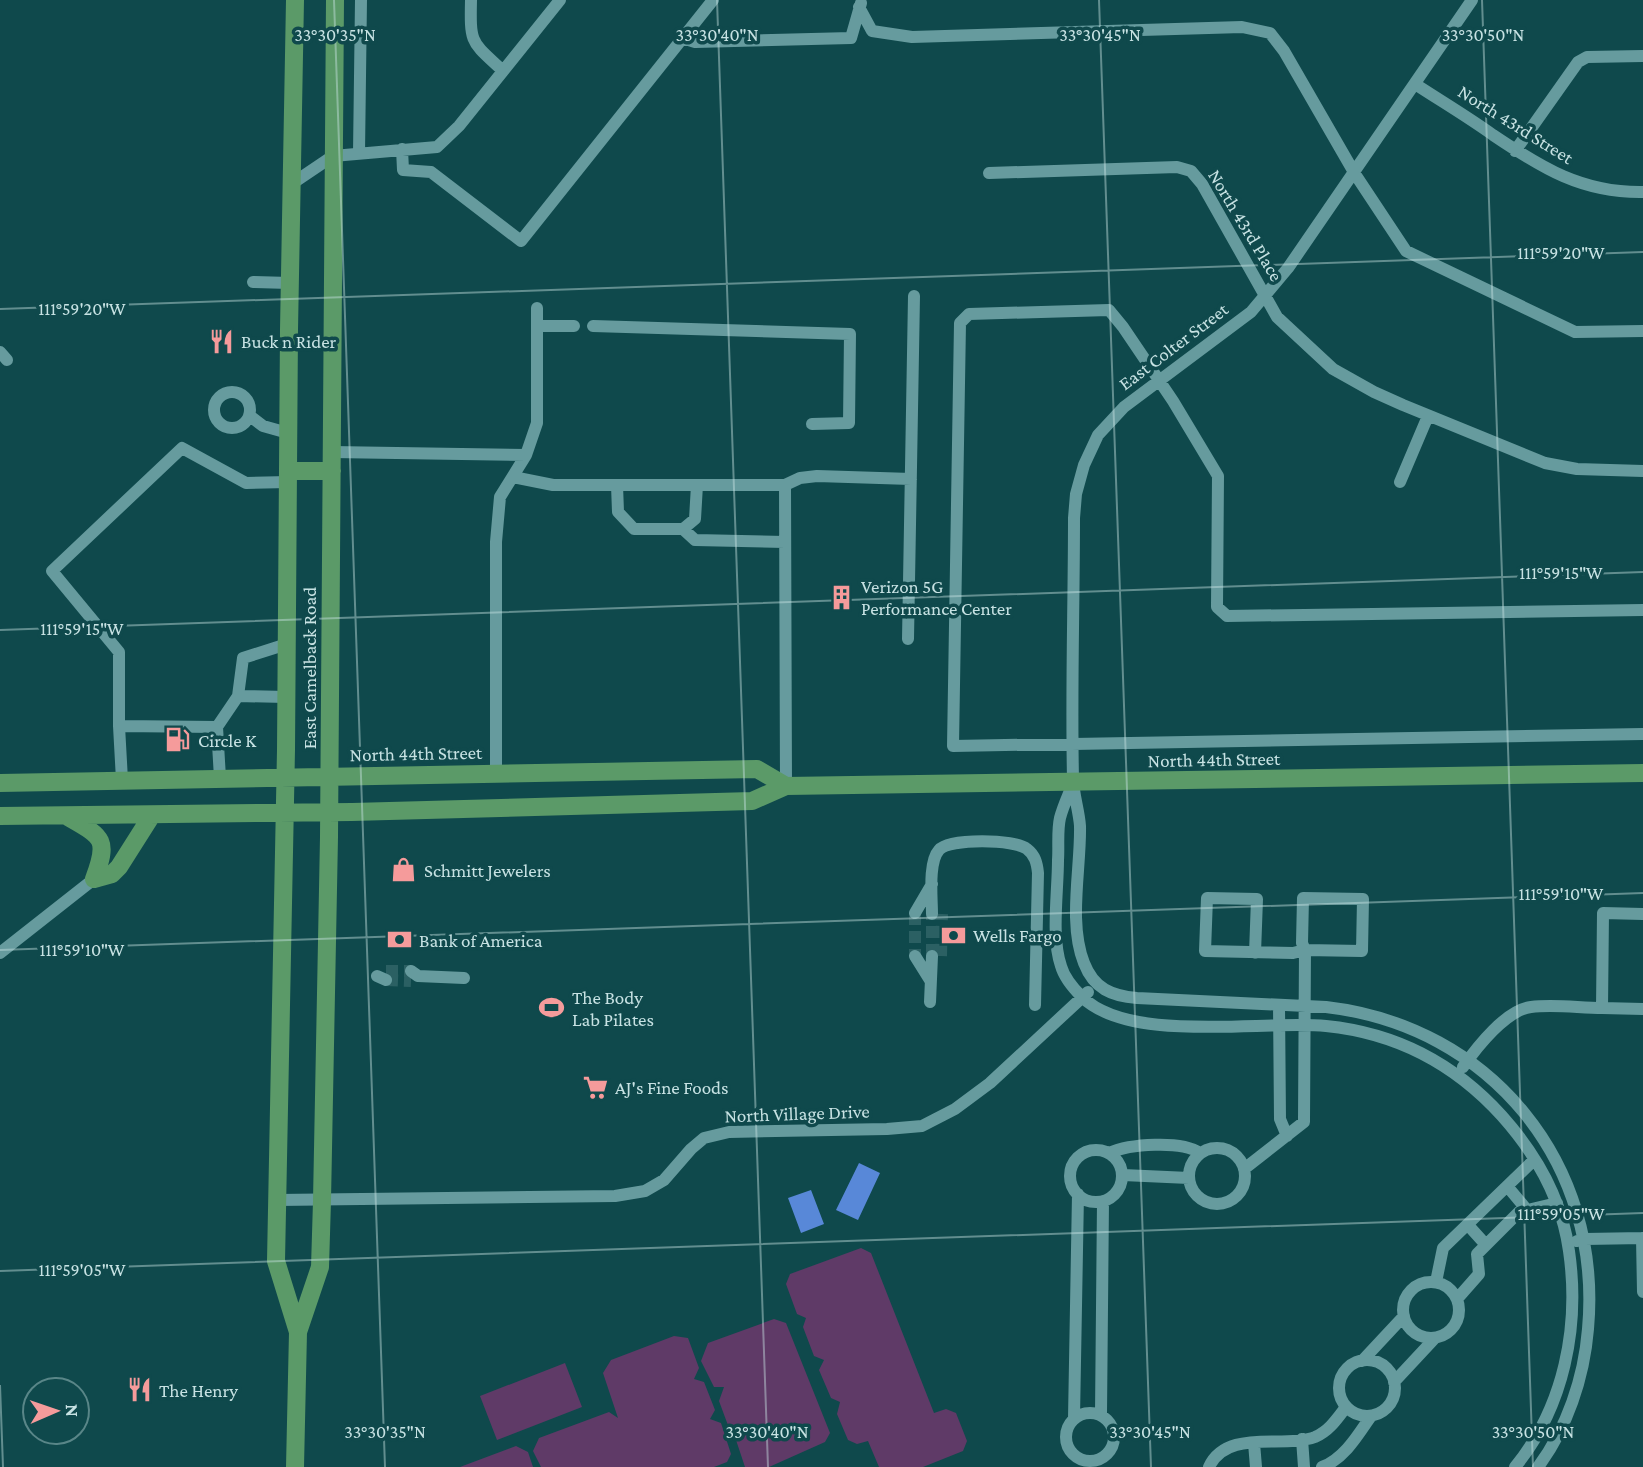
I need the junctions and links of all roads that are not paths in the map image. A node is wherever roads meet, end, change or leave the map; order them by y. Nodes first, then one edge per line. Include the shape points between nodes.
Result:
1 (295, 0) edge
2 (335, 0) edge
3 (361, 0) edge
4 (471, 0) edge
5 (560, 0) edge
6 (713, 0) edge
7 (1472, 0) edge
8 (861, 3) edge
9 (682, 38) junction
10 (1643, 56) edge
11 (503, 71) junction
12 (1415, 84) junction
13 (402, 149) junction
14 (1515, 151) junction
15 (359, 153) junction
16 (333, 156) junction
17 (989, 173) dead end
18 (1354, 174) junction
19 (293, 183) junction
20 (1643, 192) edge
21 (253, 282) dead end
22 (290, 282) junction
23 (1265, 294) junction
24 (915, 296) dead end
25 (537, 308) dead end
26 (537, 326) junction
27 (574, 326) dead end
28 (593, 326) dead end
29 (1643, 331) edge
30 (1158, 380) junction
31 (250, 416) dead end
32 (1428, 416) junction
33 (812, 424) dead end
34 (288, 433) junction
35 (332, 452) junction
36 (526, 456) junction
37 (332, 471) junction
38 (1643, 471) edge
39 (288, 477) junction
40 (513, 477) junction
41 (911, 479) junction
42 (1400, 482) dead end
43 (617, 485) junction
44 (697, 485) junction
45 (785, 485) junction
46 (683, 529) junction
47 (785, 542) junction
48 (1643, 610) edge
49 (908, 639) dead end
50 (287, 643) junction
51 (238, 696) junction
52 (286, 697) junction
53 (119, 726) junction
54 (217, 727) junction
55 (1643, 734) edge
56 (1073, 743) junction
57 (496, 773) junction
58 (1643, 773) edge
59 (330, 775) junction
60 (286, 776) junction
61 (220, 778) junction
62 (122, 780) junction
63 (1073, 782) junction
64 (0, 783) edge
65 (786, 786) junction
66 (329, 812) junction
67 (284, 813) junction
68 (152, 815) junction
69 (0, 816) edge
70 (65, 816) junction
71 (93, 879) junction
72 (928, 914) tunnel mouth
73 (1643, 914) edge
74 (1305, 950) junction
75 (0, 953) edge
76 (1255, 953) junction
77 (413, 976) tunnel mouth
78 (464, 978) dead end
79 (930, 980) junction
80 (1097, 985) junction
81 (1083, 998) junction
82 (930, 1002) dead end
83 (1035, 1005) dead end
84 (1279, 1005) junction
85 (1306, 1006) junction
86 (1602, 1008) junction
87 (1643, 1009) edge
88 (1279, 1025) junction
89 (1306, 1025) junction
90 (1467, 1061) junction
91 (1458, 1074) junction
92 (1287, 1136) junction
93 (1109, 1153) junction
94 (1200, 1153) junction
95 (1534, 1160) junction
96 (1244, 1169) junction
97 (1123, 1175) junction
98 (1189, 1178) junction
99 (1507, 1186) junction
100 (1078, 1194) junction
101 (277, 1200) junction
102 (322, 1201) junction
103 (1102, 1201) junction
104 (1557, 1203) junction
105 (1527, 1210) junction
106 (1468, 1225) junction
107 (1642, 1238) edge
108 (1585, 1239) junction
109 (1569, 1244) junction
110 (1486, 1245) junction
111 (1436, 1282) junction
112 (1643, 1292) edge
113 (1457, 1299) junction
114 (1404, 1315) junction
115 (298, 1332) junction
116 (1435, 1338) junction
117 (1362, 1361) junction
118 (1394, 1382) junction
119 (1346, 1407) junction
120 (1101, 1415) junction
121 (1371, 1416) junction
122 (1074, 1418) junction
123 (1302, 1439) junction
124 (1254, 1443) junction
125 (1070, 1451) junction
126 (1099, 1463) edge
127 (295, 1467) edge
128 (1070, 1467) edge
129 (1209, 1467) edge
130 (1256, 1467) edge
131 (1304, 1467) edge
132 (1322, 1467) edge
133 (1515, 1467) edge
134 (1538, 1467) edge

1 - 19 main road, East Camelback Road
2 - 16 main road, East Camelback Road
3 - 15 street
4 - 11 street via 470,33
5 - 11 street
6 - 9 street
7 - 12 street, East Colter Street
8 - 9 street via 851,38
8 - 18 street via 872,31 912,37 1242,27 1270,33
9 - 13 street via 521,241 431,172 403,170
10 - 14 street via 1587,57 1578,62
11 - 13 street via 437,147
12 - 14 street, North 43rd Street
12 - 18 street, East Colter Street
13 - 15 street
14 - 20 street, North 43rd Street via 1569,180
15 - 16 street
16 - 19 street
16 - 35 main road, East Camelback Road
17 - 23 street, North 43rd Place via 1191,170
18 - 23 street, East Colter Street
18 - 29 street via 1406,251 1575,332
19 - 22 main road, East Camelback Road
21 - 22 street
22 - 34 main road, East Camelback Road
23 - 30 street, East Colter Street via 1251,312
23 - 32 street, North 43rd Place via 1278,317 1333,369
24 - 41 street
25 - 26 street
26 - 27 street
26 - 36 street via 537,424
28 - 33 street via 850,334 849,423
30 - 48 street via 1218,476 1216,607 1227,616
30 - 56 street, East Colter Street via 1098,435 1076,494
30 - 56 street, North 44th Street via 1109,310 969,314 960,323 953,746
31 - 34 street via 263,426
32 - 38 street, North 43rd Place via 1545,463
32 - 42 street
34 - 39 main road, East Camelback Road
35 - 36 street
35 - 37 main road, East Camelback Road
36 - 40 street
37 - 39 main road
37 - 59 main road, East Camelback Road
39 - 50 main road, East Camelback Road
39 - 53 street via 246,483 181,448 52,571 120,652
40 - 43 street via 553,485
40 - 57 street via 500,497 496,542
41 - 45 street via 817,476
41 - 49 street
43 - 44 street
43 - 46 street via 618,512 634,529
44 - 45 street
44 - 46 street via 695,519
45 - 47 street
46 - 47 street via 695,540
47 - 65 street
50 - 51 street via 243,657
50 - 52 main road, East Camelback Road
51 - 52 street
51 - 54 street
52 - 60 main road, East Camelback Road
53 - 54 street
53 - 62 street
54 - 61 street
55 - 56 street, North 44th Street
56 - 63 street, East Colter Street
57 - 59 main road, North 44th Street
57 - 65 main road, North 44th Street via 757,769
58 - 63 main road, North 44th Street
59 - 60 main road, North 44th Street
59 - 66 main road, East Camelback Road
60 - 61 main road, North 44th Street
60 - 67 main road, East Camelback Road
61 - 62 main road, North 44th Street
62 - 64 main road, North 44th Street
63 - 65 main road, North 44th Street
63 - 80 street, East Colter Street via 1080,818 1079,949
63 - 81 street, East Colter Street via 1059,820 1056,944 1061,968
65 - 66 main road, North 44th Street via 752,801
66 - 67 main road, North 44th Street
66 - 102 main road, East Camelback Road
67 - 68 main road, North 44th Street
67 - 101 main road, East Camelback Road
68 - 70 main road, North 44th Street
68 - 71 main road via 119,867
69 - 70 main road, North 44th Street
70 - 71 main road via 99,839 102,856
71 - 75 street
72 - 83 street via 933,860 940,849 967,841 1017,844 1027,849 1037,862 1038,873
73 - 86 street via 1603,913
74 - 74 street via 1303,898 1363,900 1362,951
74 - 76 street
74 - 85 street
76 - 76 street via 1205,951 1207,898 1257,899
77 - 78 street
79 - 79 street via 928,956
79 - 82 street
80 - 81 street, North Village Drive
80 - 84 street via 1121,997
81 - 88 street via 1108,1014 1132,1021
81 - 102 street, North Village Drive via 990,1083 922,1126 729,1132 704,1138 664,1180 645,1191 615,1196
84 - 85 street
84 - 88 street
85 - 89 street
85 - 90 street via 1384,1018
86 - 87 street
86 - 90 street via 1530,1007 1514,1013
88 - 89 street
88 - 92 street via 1280,1119
89 - 91 street via 1348,1029 1391,1041
89 - 92 street via 1304,1122
90 - 91 street
90 - 108 street via 1511,1099 1549,1147 1568,1185
91 - 95 street via 1507,1122
92 - 96 street
93 - 94 street via 1124,1146 1144,1146 1192,1148
93 - 97 street
93 - 100 street via 1094,1149 1079,1156 1070,1179
94 - 96 street via 1227,1149
94 - 98 street via 1193,1160
95 - 99 street
95 - 104 street
96 - 98 street via 1242,1187 1230,1201 1221,1203 1196,1195
97 - 98 street
97 - 103 street via 1117,1191
99 - 105 street
99 - 106 street
100 - 103 street
100 - 122 street
101 - 102 street, North Village Drive
101 - 115 main road, East Camelback Road via 276,1261
102 - 115 main road, East Camelback Road via 320,1267
103 - 120 street
104 - 105 street
104 - 109 street
105 - 110 street
106 - 110 street
106 - 111 street via 1443,1248
107 - 108 street
107 - 112 street
108 - 109 street
108 - 134 street via 1590,1311 1582,1370 1561,1428
109 - 133 street via 1573,1303 1564,1368 1537,1435
110 - 113 street via 1477,1254 1479,1274
111 - 113 street via 1449,1288
111 - 114 street via 1422,1283 1408,1294
113 - 116 street via 1457,1322
114 - 116 street via 1418,1335
114 - 117 street
115 - 127 main road, East Camelback Road
116 - 118 street
117 - 118 street via 1384,1366
117 - 119 street via 1350,1365 1339,1381
118 - 121 street via 1387,1408
119 - 121 street
119 - 123 street via 1331,1427
120 - 122 street via 1085,1412
120 - 126 street via 1115,1434 1111,1450
121 - 132 street via 1334,1463
122 - 125 street via 1066,1436
123 - 124 street
123 - 131 street
124 - 129 street via 1221,1452
124 - 130 street
125 - 126 street
125 - 128 street

